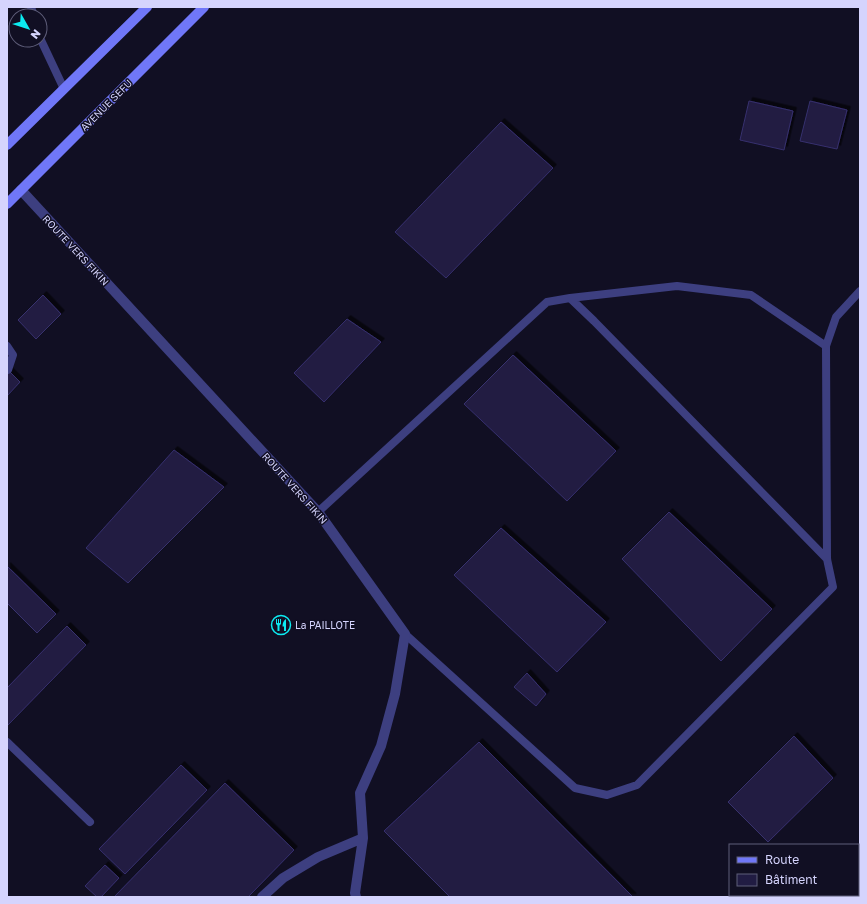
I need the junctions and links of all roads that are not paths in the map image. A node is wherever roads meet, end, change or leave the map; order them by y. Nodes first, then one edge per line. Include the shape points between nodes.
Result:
1 (147, 7) edge
2 (204, 7) edge
3 (45, 48) edge
4 (64, 89) junction
5 (7, 146) edge
6 (21, 190) junction
7 (7, 204) edge
8 (860, 291) edge
9 (570, 298) junction
10 (7, 346) edge
11 (826, 346) junction
12 (8, 370) edge
13 (318, 512) junction
14 (827, 559) junction
15 (405, 634) junction
16 (7, 742) edge
17 (90, 822) dead end
18 (363, 838) junction
19 (262, 897) edge
20 (356, 897) edge

1 - 4 main road
2 - 6 main road, AVENUE SEFU
3 - 4 lane
4 - 5 main road
6 - 7 main road, AVENUE SEFU
6 - 13 street, ROUTE VERS FIKIN
8 - 11 lane via 836,317
9 - 11 lane via 677,286 751,295
9 - 13 lane via 548,302
9 - 14 lane
10 - 12 lane via 13,355
11 - 14 lane
13 - 15 street, ROUTE VERS FIKIN
14 - 15 lane via 833,587 637,786 607,795 575,788
15 - 18 street via 395,694 381,746 360,793
16 - 17 lane
18 - 19 street via 318,857 283,878
18 - 20 street

